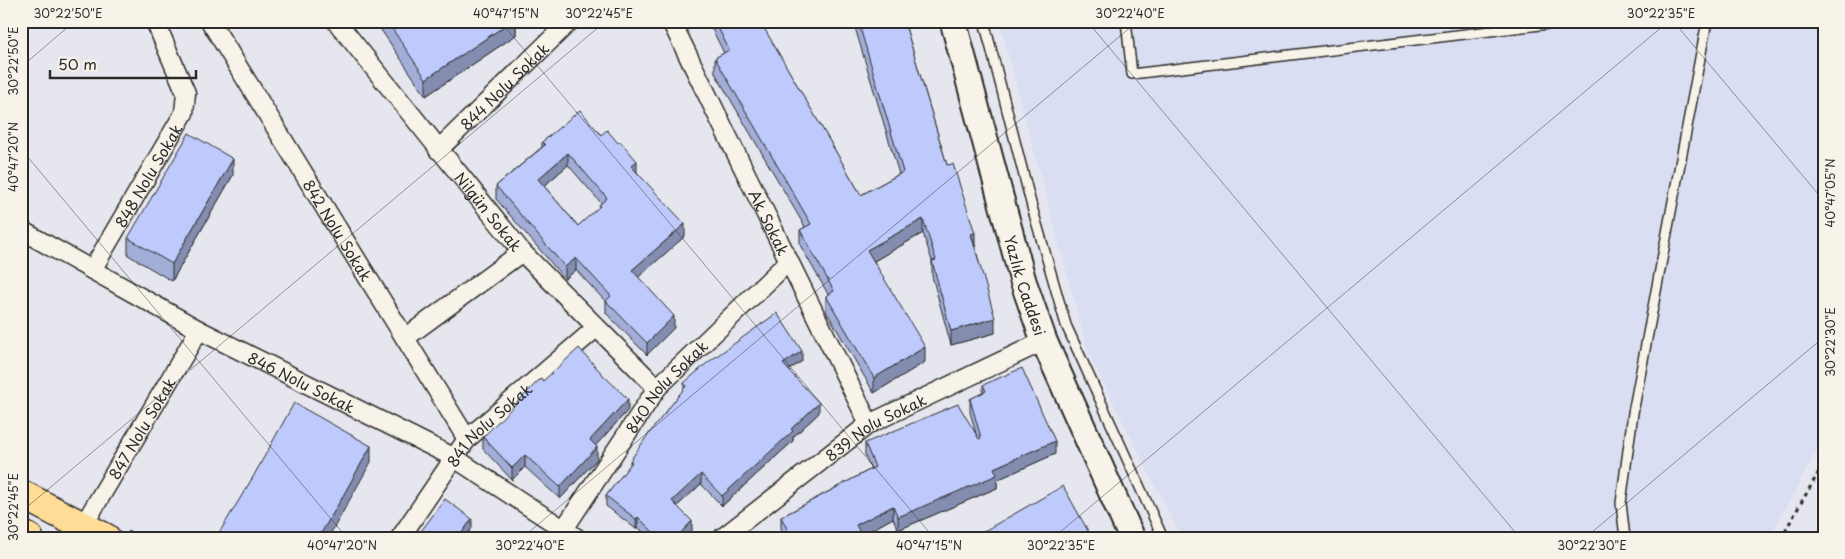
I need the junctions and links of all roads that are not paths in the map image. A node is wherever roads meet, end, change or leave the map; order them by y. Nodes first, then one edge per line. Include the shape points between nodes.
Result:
1 (155, 21) edge
2 (210, 21) edge
3 (336, 21) edge
4 (570, 21) edge
5 (670, 21) edge
6 (953, 21) edge
7 (984, 21) edge
8 (1126, 21) edge
9 (1573, 21) edge
10 (1707, 21) edge
11 (438, 150) junction
12 (21, 230) edge
13 (522, 252) junction
14 (789, 261) junction
15 (92, 270) junction
16 (596, 328) junction
17 (199, 330) junction
18 (406, 338) junction
19 (1044, 341) junction
20 (657, 388) junction
21 (869, 424) junction
22 (467, 439) junction
23 (453, 457) junction
24 (21, 494) edge
25 (95, 532) edge
26 (741, 532) edge
27 (570, 533) edge
28 (21, 534) edge
29 (29, 538) edge
30 (400, 538) edge
31 (722, 538) edge
32 (1132, 538) edge
33 (1163, 538) edge
34 (1625, 538) edge

1 - 15 street, 848 Nolu Sokak via 186,93 184,114
2 - 18 street, 842 Nolu Sokak
3 - 11 street, Nilgün Sokak
4 - 11 street, 844 Nolu Sokak
5 - 14 street, Ak Sokak
6 - 19 main road, Yazlık Caddesi via 1002,208
7 - 33 lane via 1066,325
8 - 9 lane via 1132,74
10 - 34 lane via 1633,413 1621,503
11 - 13 street, Nilgün Sokak
12 - 15 street, 846 Nolu Sokak
13 - 16 street, Nilgün Sokak
13 - 18 street
14 - 20 street, 840 Nolu Sokak
14 - 21 street, Ak Sokak
15 - 17 street, 846 Nolu Sokak
16 - 20 street, Nilgün Sokak
16 - 22 street, 841 Nolu Sokak
17 - 23 street, 846 Nolu Sokak
17 - 25 street, 847 Nolu Sokak
18 - 22 street, 842 Nolu Sokak
19 - 21 street, 839 Nolu Sokak
19 - 32 main road, Yazlık Caddesi
20 - 27 street, 840 Nolu Sokak
21 - 26 street, 839 Nolu Sokak
22 - 23 street, 841 Nolu Sokak
23 - 27 street, 846 Nolu Sokak
23 - 30 street, 841 Nolu Sokak
24 - 25 main road
26 - 31 street, 839 Nolu Sokak
28 - 29 main road

